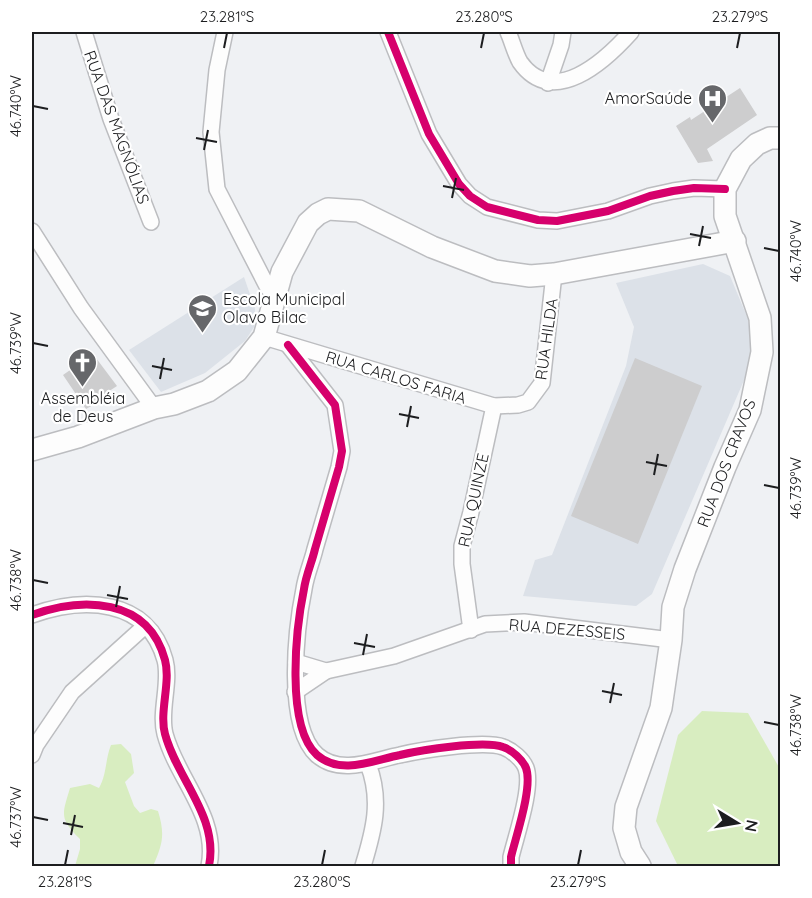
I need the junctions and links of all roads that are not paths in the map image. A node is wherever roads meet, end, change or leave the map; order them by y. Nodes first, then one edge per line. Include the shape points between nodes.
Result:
1 (84, 32) edge
2 (225, 32) edge
3 (388, 32) edge
4 (508, 32) edge
5 (563, 32) edge
6 (631, 32) edge
7 (548, 83) junction
8 (780, 138) edge
9 (725, 189) junction
10 (151, 222) dead end
11 (32, 231) edge
12 (735, 241) junction
13 (554, 274) junction
14 (276, 297) junction
15 (264, 337) junction
16 (288, 345) junction
17 (494, 406) junction
18 (154, 408) junction
19 (32, 450) edge
20 (32, 615) edge
21 (145, 626) junction
22 (471, 630) junction
23 (672, 640) junction
24 (296, 662) junction
25 (326, 671) junction
26 (295, 692) junction
27 (32, 755) edge
28 (368, 764) junction
29 (209, 867) edge
30 (363, 867) edge
31 (511, 867) edge
32 (640, 867) edge

1 - 10 street, RUA DAS MAGNÓLIAS via 111,119
2 - 14 street via 211,132 217,189
3 - 9 street via 429,134 459,184 487,207 557,221 608,212 673,191
4 - 7 street via 519,60 528,71
5 - 7 street
6 - 7 street via 582,73
8 - 9 main road via 758,144 741,159
9 - 12 main road, RUA DOS CRAVOS via 725,216
11 - 18 street via 81,308
12 - 13 main road
12 - 23 main road, RUA DOS CRAVOS via 760,318 762,352 750,410 683,575 673,607
13 - 14 main road via 530,276 495,271 432,248 358,211 337,208 318,214 308,223 282,272
13 - 17 street, RUA HILDA via 542,383 528,402
14 - 15 main road
15 - 16 street, RUA CARLOS FARIA
15 - 18 main road via 237,371 208,391
16 - 17 street, RUA CARLOS FARIA
16 - 24 street via 334,405 342,451 304,588
17 - 22 street, RUA QUINZE via 462,546
18 - 19 main road
20 - 21 street via 77,604 102,604 121,609
21 - 27 street via 72,692
21 - 29 street via 157,640 166,662 164,732 209,832
22 - 23 street, RUA DEZESSEIS via 485,624 524,622
22 - 25 street, RUA DEZESSEIS via 394,656
23 - 32 main road, RUA DOS CRAVOS via 661,708 627,807 624,828
24 - 25 street, RUA DEZESSEIS
24 - 26 street
25 - 26 street, RUA DEZESSEIS
26 - 28 street via 301,727 317,755 328,762
28 - 30 street via 376,791 376,815
28 - 31 street via 399,755 483,745 503,747 518,757 526,768 528,788

